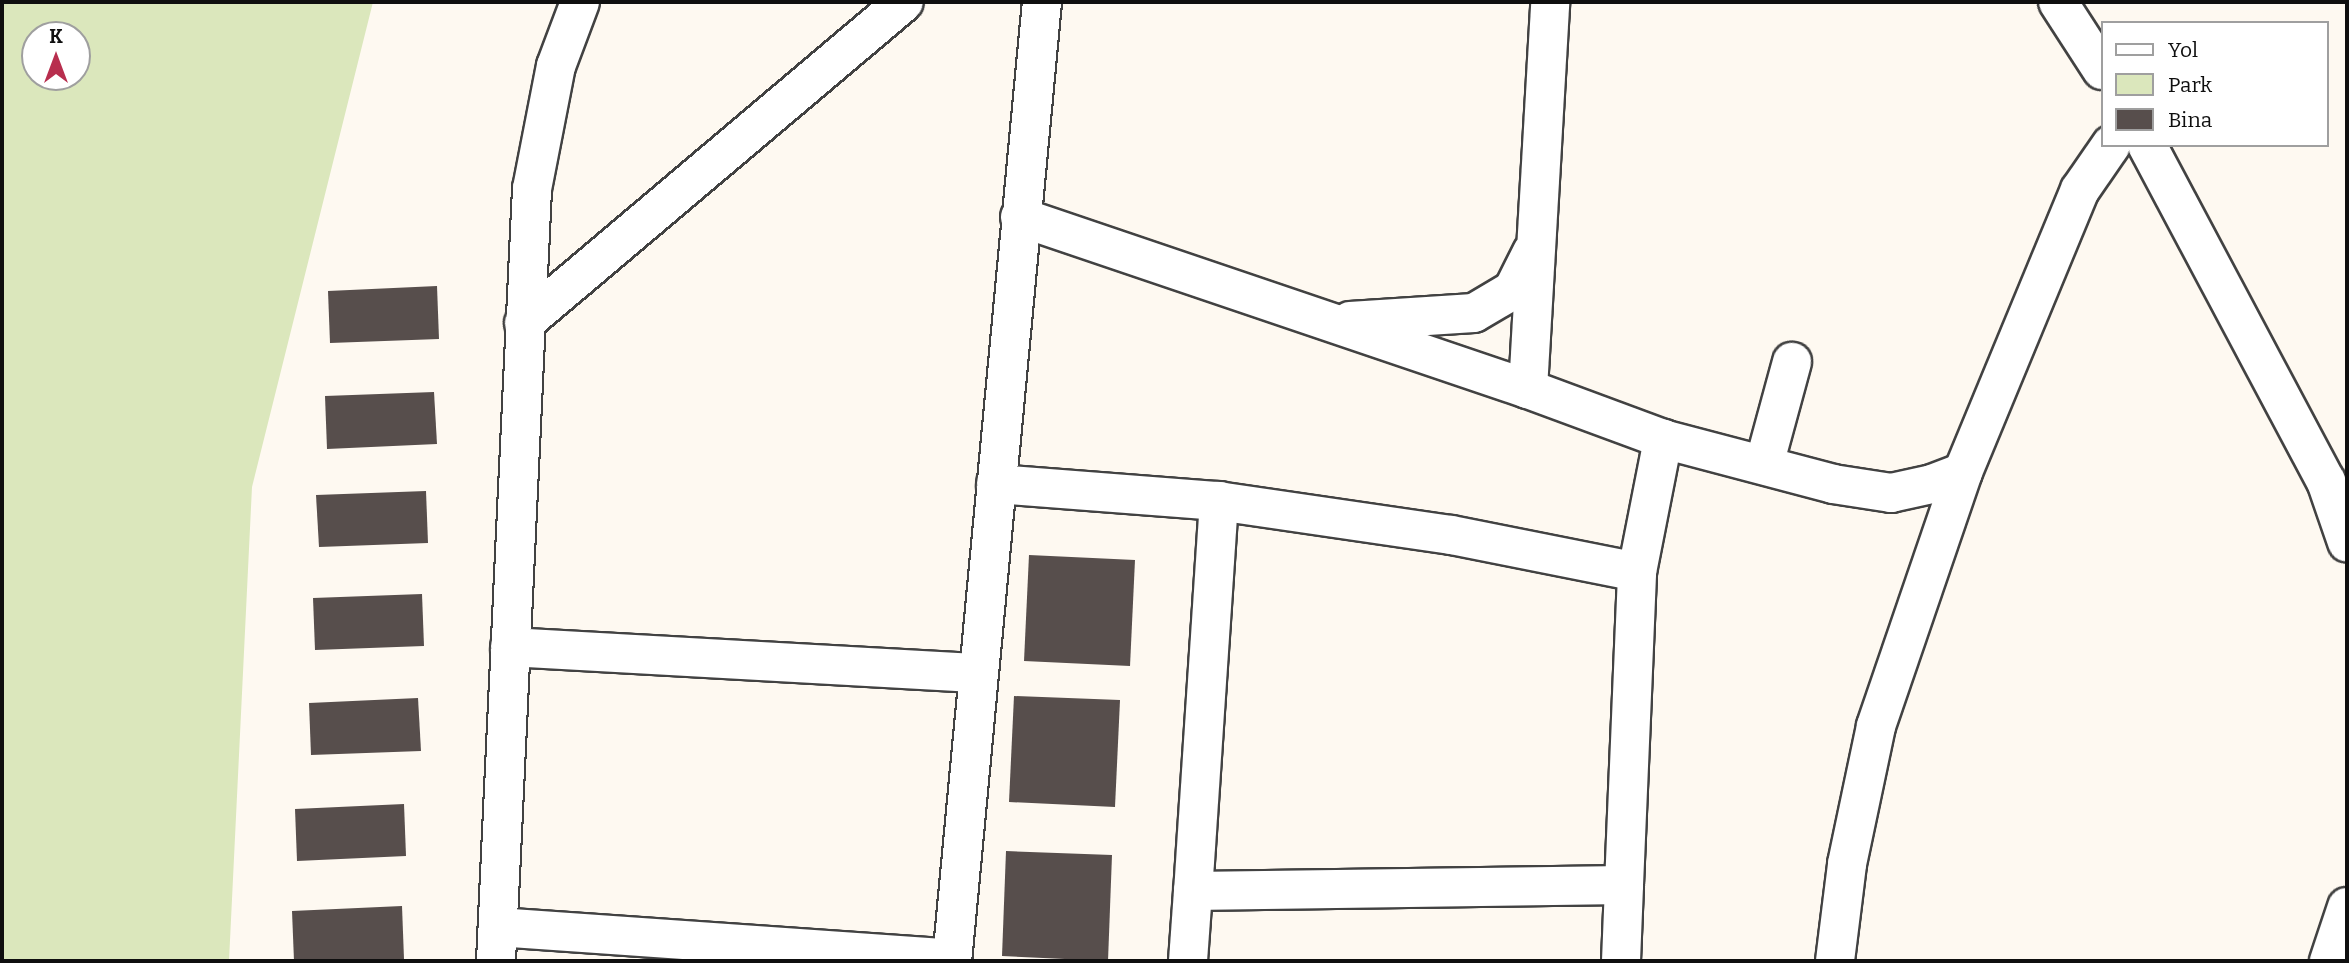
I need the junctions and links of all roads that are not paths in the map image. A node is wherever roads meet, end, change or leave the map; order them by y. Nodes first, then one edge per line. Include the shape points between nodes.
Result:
1 (580, 2) edge
2 (904, 2) edge
3 (1042, 2) edge
4 (1550, 2) edge
5 (2059, 2) edge
6 (2100, 67) edge
7 (2110, 147) edge
8 (2148, 147) edge
9 (1020, 217) junction
10 (1536, 244) junction
11 (1329, 322) junction
12 (524, 323) junction
13 (1792, 362) dead end
14 (1528, 389) junction
15 (1663, 439) junction
16 (1764, 465) junction
17 (1963, 472) junction
18 (996, 484) junction
19 (2337, 489) edge
20 (1219, 501) junction
21 (2347, 542) edge
22 (1637, 572) junction
23 (510, 647) junction
24 (978, 673) junction
25 (1624, 884) junction
26 (1194, 891) junction
27 (2347, 907) edge
28 (497, 944) edge
29 (952, 960) edge
30 (1188, 961) edge
31 (1621, 961) edge
32 (1835, 961) edge
33 (2329, 961) edge

1 - 12 street via 556,66 532,189
2 - 12 street
3 - 9 street
4 - 10 street
5 - 6 street
7 - 17 street via 2080,190
8 - 19 street
9 - 11 street
9 - 18 street
10 - 11 street via 1513,290 1474,313
10 - 14 street
11 - 14 street
12 - 23 street
13 - 16 street
14 - 15 street
15 - 16 street
15 - 22 street
16 - 17 street via 1833,484 1891,493
17 - 32 street via 1876,726 1847,864
18 - 20 street
18 - 24 street
19 - 21 street
20 - 22 street via 1451,535
20 - 26 street
22 - 25 street
23 - 24 street
23 - 28 street
24 - 29 street
25 - 26 street
25 - 31 street
26 - 30 street
27 - 33 street
28 - 29 street

